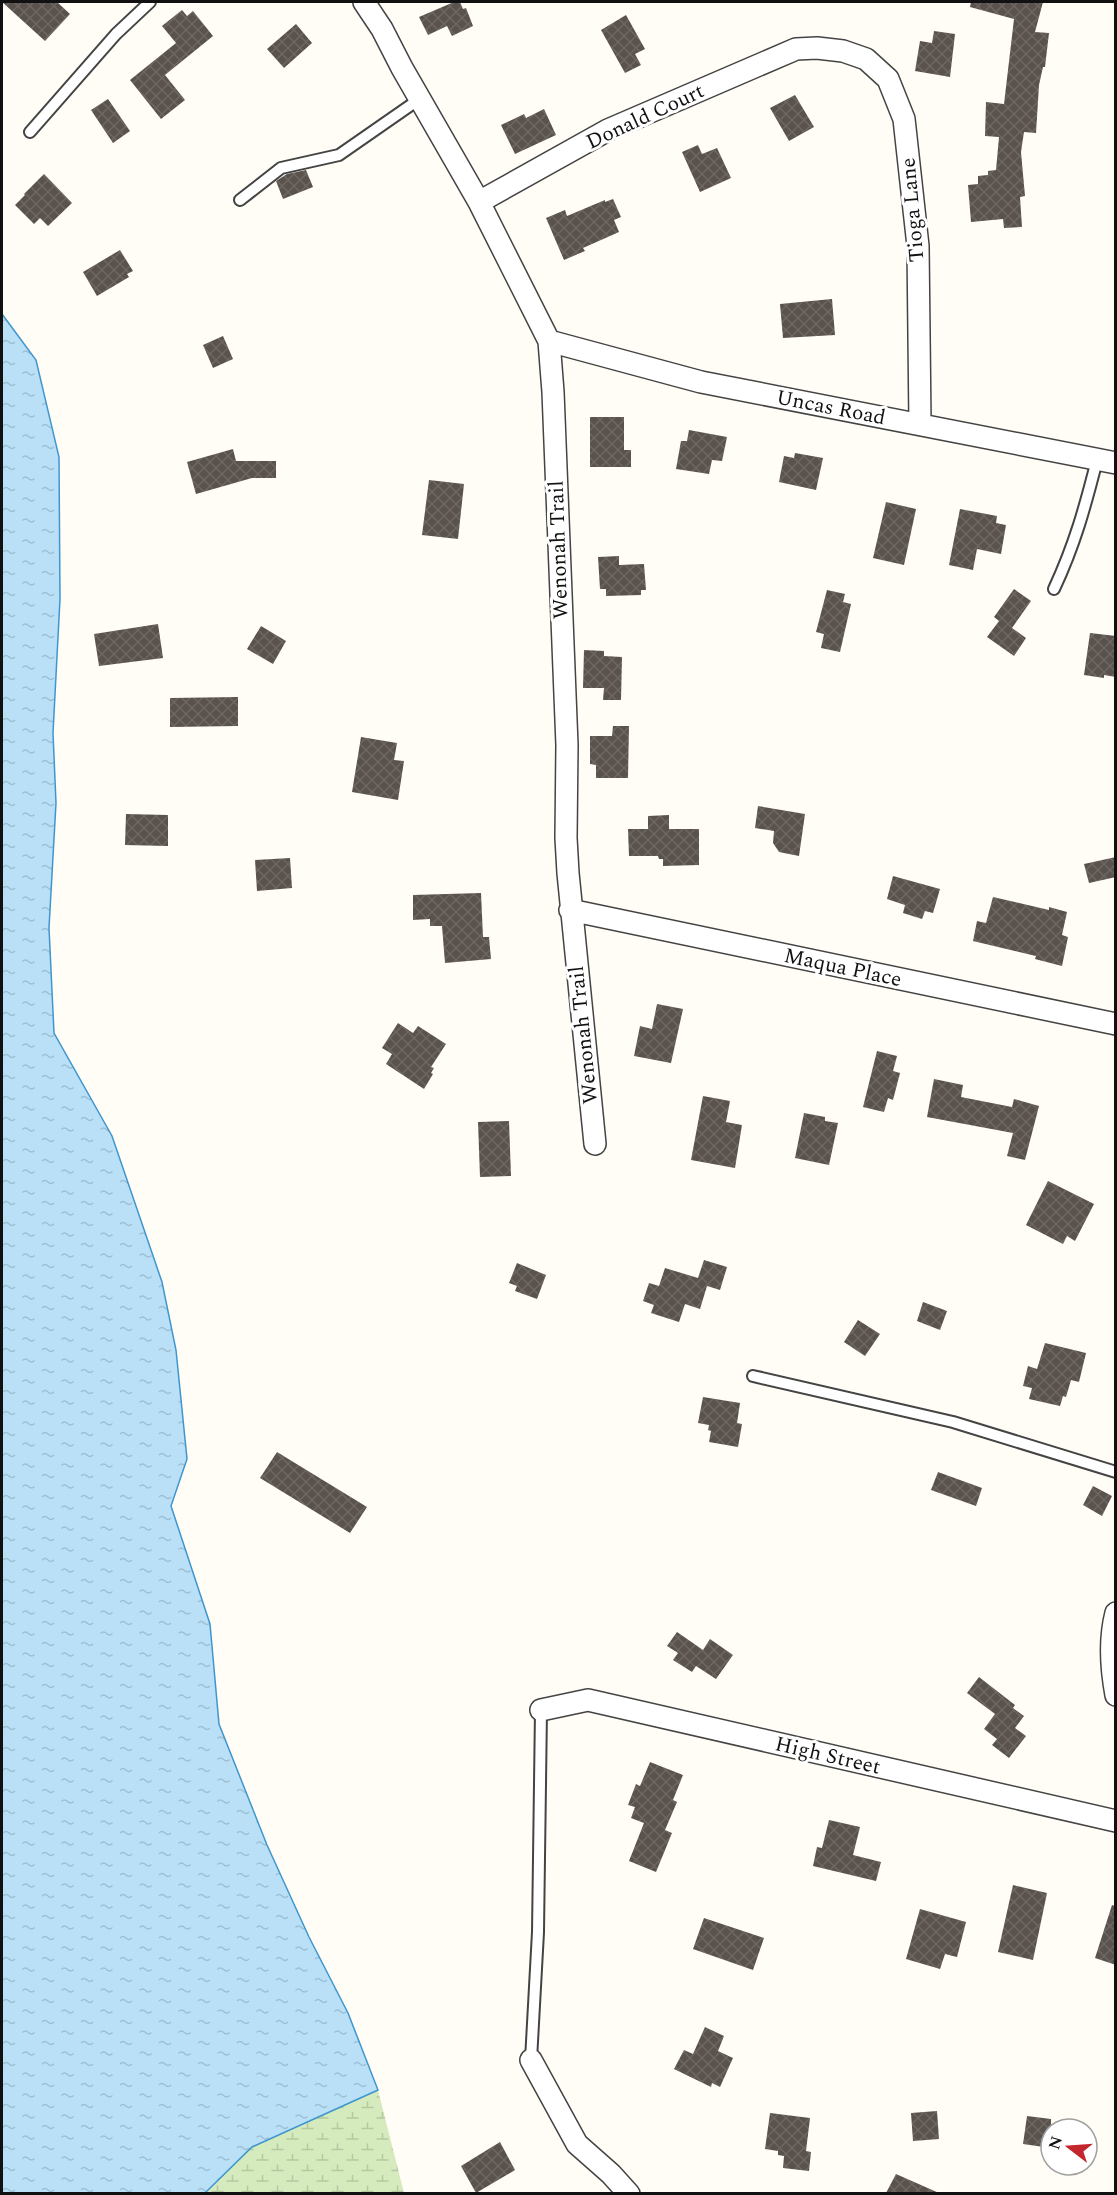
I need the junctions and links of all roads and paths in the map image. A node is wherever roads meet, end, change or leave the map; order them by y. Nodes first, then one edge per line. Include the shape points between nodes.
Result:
1 (150, 2) edge
2 (364, 2) edge
3 (817, 48) joint
4 (421, 98) junction
5 (30, 132) dead end
6 (240, 200) dead end
7 (479, 202) junction
8 (549, 341) junction
9 (920, 424) junction
10 (1106, 461) edge
11 (1054, 589) dead end
12 (570, 910) junction
13 (1116, 1024) edge
14 (595, 1144) dead end
15 (753, 1376) dead end
16 (1116, 1472) edge
17 (1116, 1613) edge
18 (1116, 1695) edge
19 (541, 1710) joint
20 (1116, 1821) edge
21 (531, 2060) joint
22 (629, 2193) edge

1 - 5 lane via 116,34
2 - 4 street, Wenonah Trail
3 - 7 street, Donald Court via 796,49 608,130
3 - 9 street, Tioga Lane via 866,59 888,79 904,119 918,246
4 - 6 lane via 339,155 281,168
4 - 7 street, Wenonah Trail
7 - 8 street, Wenonah Trail
8 - 9 street, Uncas Road via 701,382
8 - 12 street, Wenonah Trail via 567,745
9 - 10 street, Uncas Road
10 - 11 lane
12 - 13 street, Maqua Place
12 - 14 street, Wenonah Trail
15 - 16 lane via 953,1422
17 - 18 street via 1111,1659
19 - 20 street, High Street via 588,1700
19 - 21 lane via 538,1932
21 - 22 street via 577,2144

